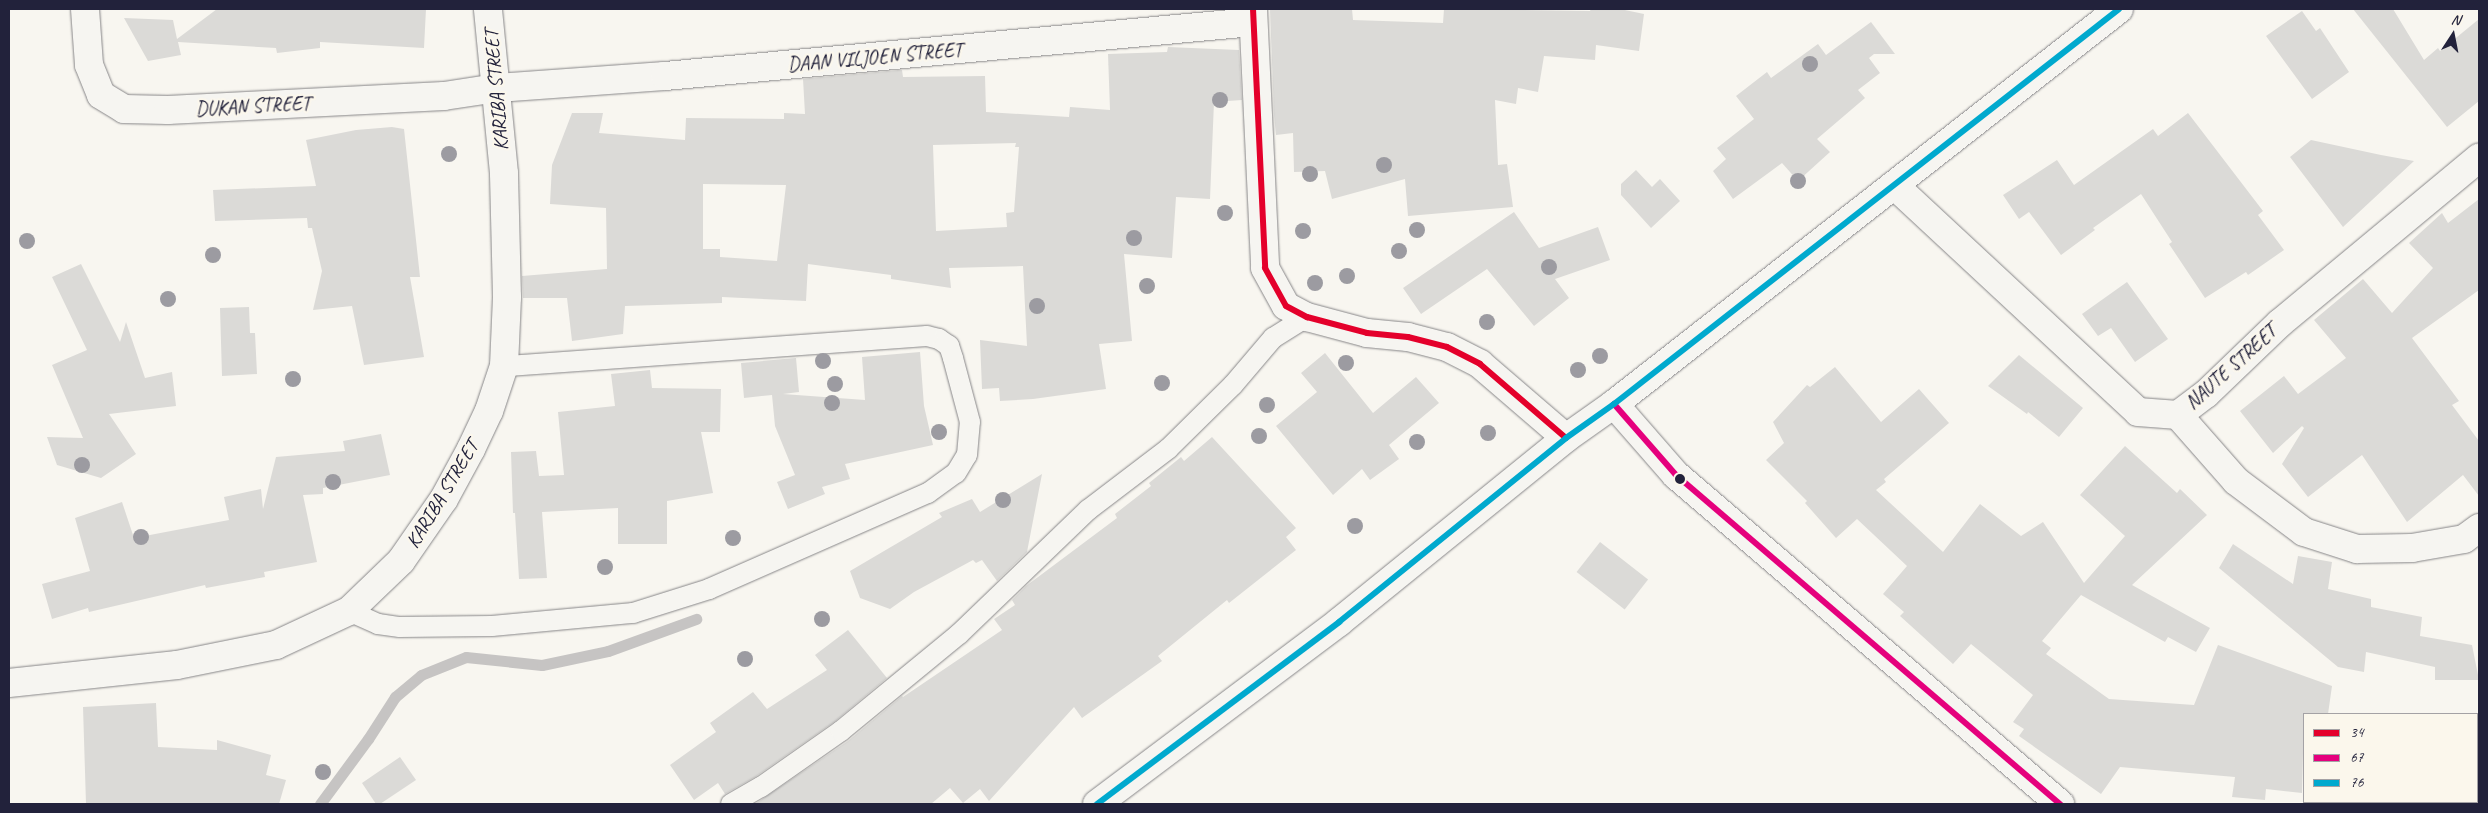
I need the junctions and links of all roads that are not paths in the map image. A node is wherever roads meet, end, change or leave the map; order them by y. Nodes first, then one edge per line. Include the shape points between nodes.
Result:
1 (85, 9) edge
2 (488, 9) edge
3 (2119, 9) edge
4 (1253, 15) edge
5 (497, 88) junction
6 (2479, 158) edge
7 (1894, 185) junction
8 (1307, 317) junction
9 (504, 366) junction
10 (1614, 404) junction
11 (2178, 415) junction
12 (1566, 438) junction
13 (2479, 528) edge
14 (349, 611) junction
15 (9, 683) edge
16 (731, 804) edge
17 (1097, 804) edge
18 (2060, 804) edge

1 - 5 street, DUKAN STREET via 89,66 101,95 124,109 168,110 356,101 444,96
2 - 5 street, KARIBA STREET
3 - 7 street
4 - 5 street, DAAN VILJOEN STREET via 665,76
4 - 8 street via 1264,268 1286,306
5 - 9 street, KARIBA STREET via 507,297
6 - 11 street, NAUTE STREET via 2280,322 2206,394
7 - 10 street
7 - 11 street, NAUTE STREET via 2138,412
8 - 12 street via 1367,333 1447,347 1480,364
8 - 16 lane via 1273,338 1233,385 1168,449 1088,510 959,634 841,731
9 - 14 street, KARIBA STREET via 489,411 444,499 401,561
9 - 14 lane via 927,336 939,338 949,346 970,422 967,455 956,473 928,493 710,589 632,613 492,626 400,627 378,624
10 - 12 street
10 - 18 street via 1676,475
11 - 13 street via 2236,481 2304,532 2357,548 2412,548 2464,539
12 - 17 street via 1339,622
14 - 15 street, KARIBA STREET via 276,645 178,665

